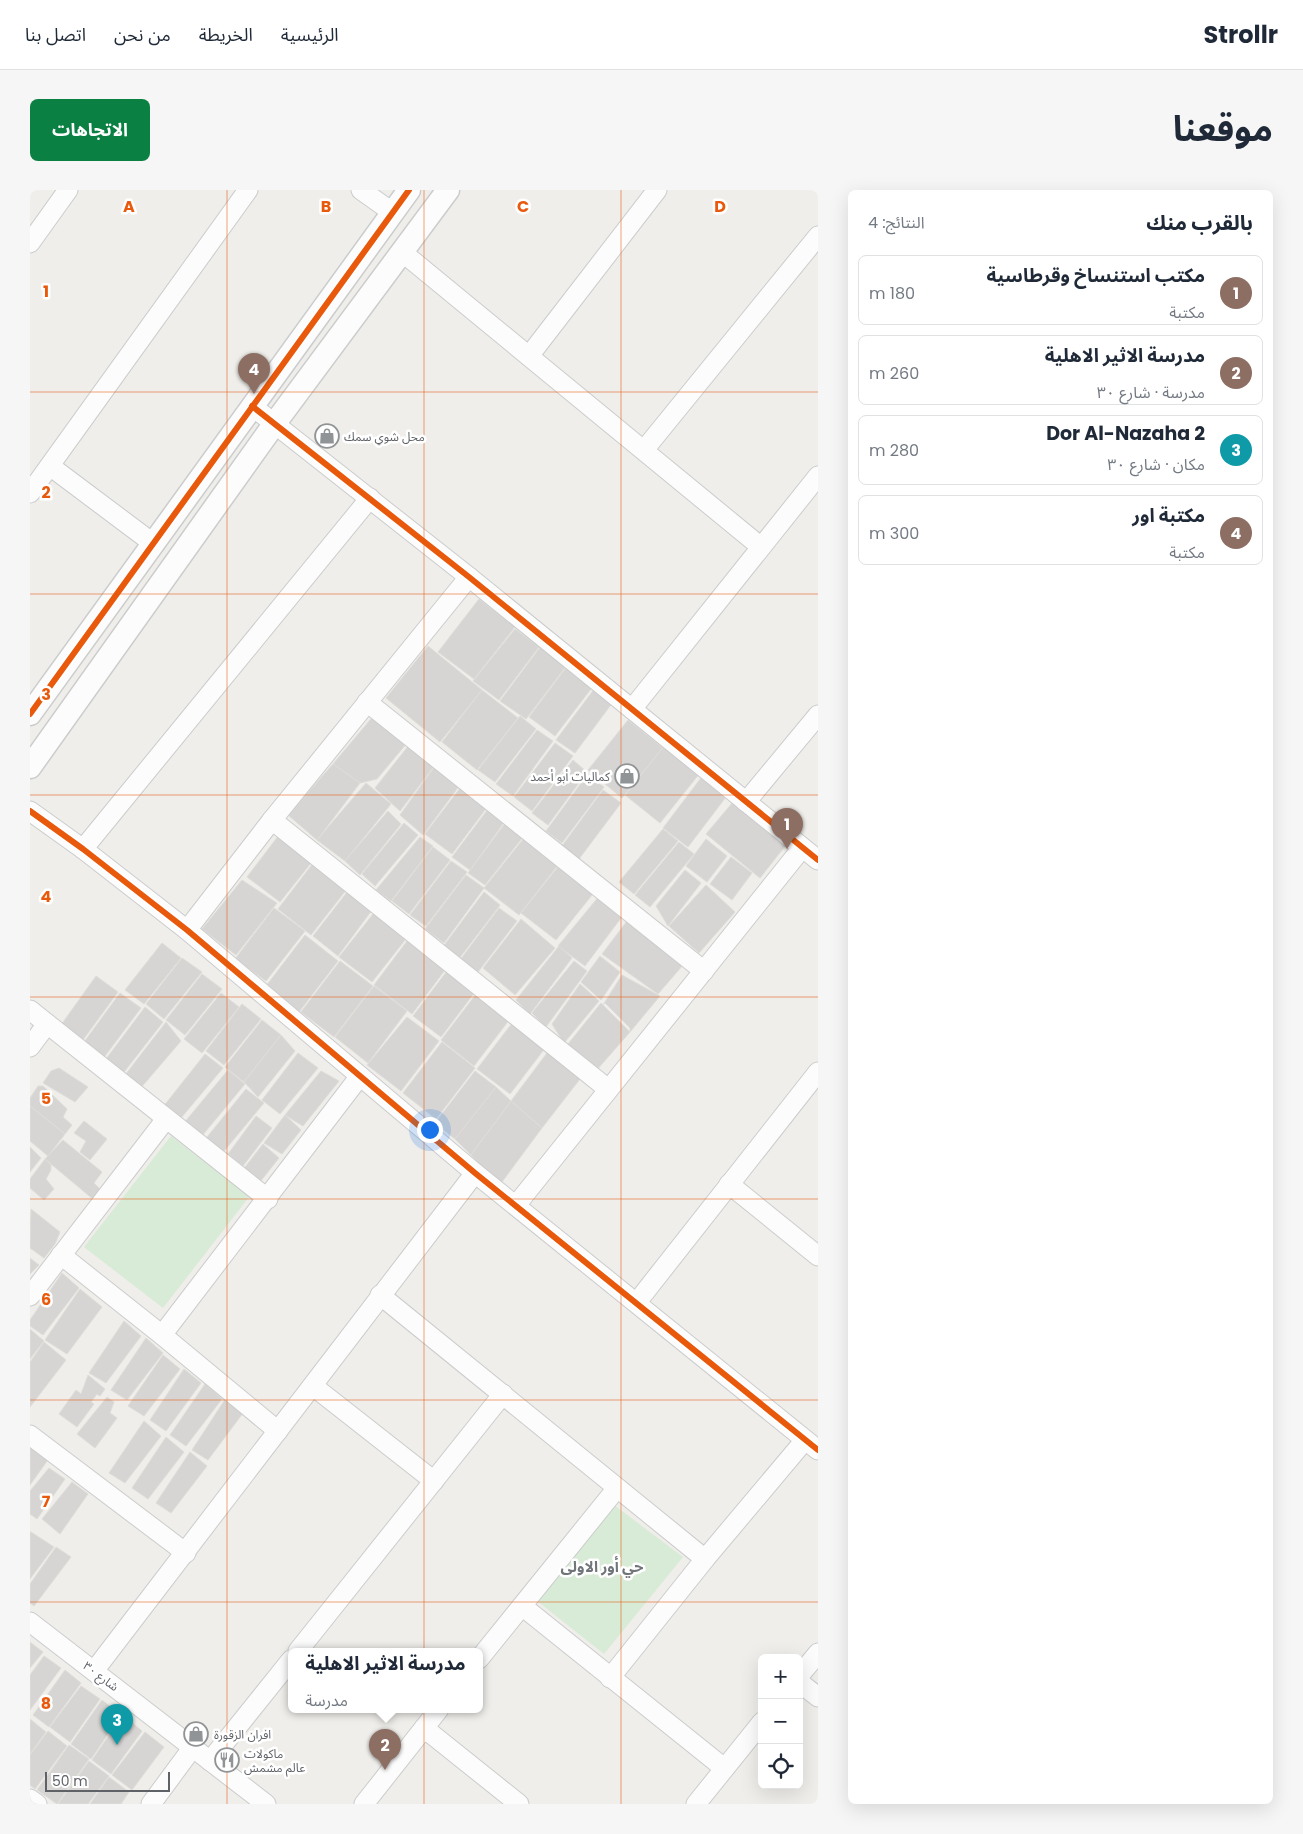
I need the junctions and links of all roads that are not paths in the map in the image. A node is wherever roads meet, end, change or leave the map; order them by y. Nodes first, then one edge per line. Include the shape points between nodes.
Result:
1 (68, 190) edge
2 (248, 190) edge
3 (361, 190) edge
4 (409, 190) edge
5 (448, 190) edge
6 (657, 190) edge
7 (392, 212) junction
8 (818, 236) edge
9 (30, 243) edge
10 (402, 252) junction
11 (530, 356) junction
12 (252, 406) junction
13 (275, 423) junction
14 (644, 450) junction
15 (50, 466) junction
16 (818, 476) edge
17 (30, 493) edge
18 (370, 498) junction
19 (154, 544) junction
20 (761, 547) junction
21 (469, 577) junction
22 (367, 702) junction
23 (632, 709) junction
24 (30, 714) edge
25 (818, 714) edge
26 (30, 766) edge
27 (746, 802) junction
28 (30, 812) edge
29 (272, 820) junction
30 (802, 848) junction
31 (83, 849) junction
32 (818, 860) edge
33 (187, 930) junction
34 (704, 971) junction
35 (30, 1010) edge
36 (48, 1024) junction
37 (30, 1047) edge
38 (818, 1072) edge
39 (360, 1076) junction
40 (608, 1089) junction
41 (166, 1119) junction
42 (475, 1173) junction
43 (729, 1184) junction
44 (268, 1199) junction
45 (517, 1204) junction
46 (62, 1255) junction
47 (818, 1256) edge
48 (380, 1295) junction
49 (30, 1296) edge
50 (637, 1302) junction
51 (162, 1335) junction
52 (313, 1386) junction
53 (503, 1394) junction
54 (278, 1431) junction
55 (30, 1434) edge
56 (812, 1445) edge
57 (434, 1482) junction
58 (617, 1488) junction
59 (186, 1553) junction
60 (705, 1559) junction
61 (522, 1606) junction
62 (30, 1622) edge
63 (300, 1648) edge
64 (818, 1653) edge
65 (483, 1654) edge
66 (288, 1664) edge
67 (94, 1671) junction
68 (803, 1671) edge
69 (610, 1678) junction
70 (803, 1685) edge
71 (818, 1697) edge
72 (436, 1713) edge
73 (758, 1727) edge
74 (424, 1728) junction
75 (193, 1747) junction
76 (210, 1761) junction
77 (724, 1768) junction
78 (30, 1799) edge
79 (37, 1804) edge
80 (152, 1804) edge
81 (266, 1804) edge
82 (364, 1804) edge
83 (519, 1804) edge
84 (696, 1804) edge

1 - 9 street
2 - 15 street
3 - 7 street
4 - 7 street
5 - 10 street
6 - 11 street
7 - 12 street
8 - 14 street
10 - 11 street
10 - 13 street
11 - 14 street
12 - 13 street
12 - 19 street
13 - 18 street
13 - 26 street
14 - 20 street
15 - 17 street
15 - 19 street
16 - 20 street
18 - 21 street
18 - 31 street
19 - 24 street
20 - 23 street
21 - 22 street
21 - 23 street
22 - 29 street
22 - 34 street
23 - 27 street
25 - 27 street
27 - 30 street
28 - 31 street
29 - 33 street
29 - 40 street
30 - 32 street
30 - 34 street
31 - 33 street
33 - 39 street
34 - 40 street
35 - 36 street
36 - 37 street
36 - 41 street
38 - 43 street
39 - 42 street
39 - 44 street
40 - 45 street
41 - 44 street
41 - 46 street
42 - 45 street
42 - 48 street
43 - 47 street
43 - 50 street
44 - 51 street
45 - 50 street
46 - 49 street
46 - 51 street
48 - 52 street
48 - 53 street
50 - 56 street
51 - 54 street
52 - 54 street
52 - 57 street
53 - 57 street
53 - 58 street
54 - 59 street
55 - 59 street
56 - 60 street
57 - 63 street
58 - 60 street
58 - 61 street
59 - 67 street
60 - 69 street
61 - 65 street
61 - 69 street
62 - 67 street, شارع ٣٠
64 - 68 street
66 - 76 street
67 - 75 street, شارع ٣٠
69 - 77 street
70 - 71 street
72 - 74 street
73 - 77 street
74 - 82 street
74 - 83 street
75 - 76 street, شارع ٣٠
75 - 80 street
76 - 81 street, شارع ٣٠
77 - 84 street
78 - 79 street

